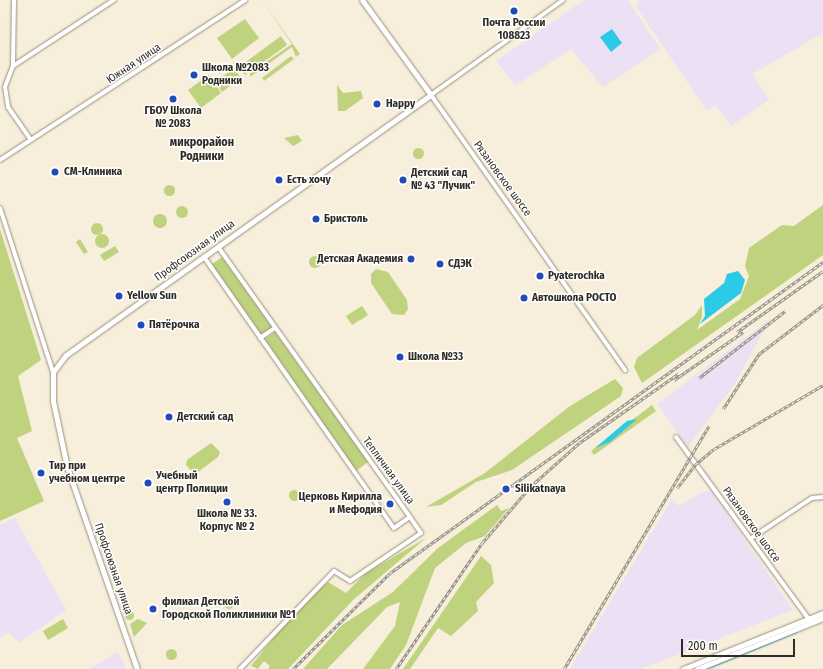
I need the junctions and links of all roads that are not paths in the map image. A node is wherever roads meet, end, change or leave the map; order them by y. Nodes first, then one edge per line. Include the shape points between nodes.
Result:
1 (14, 0) edge
2 (114, 0) edge
3 (245, 0) edge
4 (362, 0) edge
5 (563, 0) edge
6 (13, 66) junction
7 (431, 95) junction
8 (31, 140) junction
9 (0, 160) edge
10 (0, 208) edge
11 (218, 247) junction
12 (204, 257) junction
13 (276, 328) junction
14 (260, 338) junction
15 (626, 370) dead end
16 (53, 372) junction
17 (676, 437) dead end
18 (823, 497) edge
19 (410, 517) junction
20 (750, 539) junction
21 (823, 613) edge
22 (823, 618) edge
23 (810, 621) junction
24 (138, 669) edge
25 (240, 669) edge
26 (683, 669) edge
27 (697, 669) edge

1 - 6 street
2 - 6 street
3 - 8 street, Южная улица
4 - 7 main road, Рязановское шоссе
5 - 7 street
6 - 8 street via 5,87 8,107
7 - 11 main road, Профсоюзная улица
7 - 15 street, Рязановское шоссе
8 - 9 street, Южная улица
10 - 16 street
11 - 12 main road, Профсоюзная улица
11 - 13 street, Тепличная улица
12 - 14 street, Тепличная улица
12 - 16 main road, Профсоюзная улица via 60,359
13 - 14 street
13 - 19 street, Тепличная улица
14 - 19 street, Тепличная улица via 394,528
16 - 24 main road, Профсоюзная улица via 53,401 67,467
17 - 20 street, Рязановское шоссе
18 - 20 street via 812,498
19 - 25 street via 421,533 350,581 334,571
20 - 23 street, Рязановское шоссе
21 - 23 main road
22 - 23 main road
23 - 26 main road
23 - 27 main road

